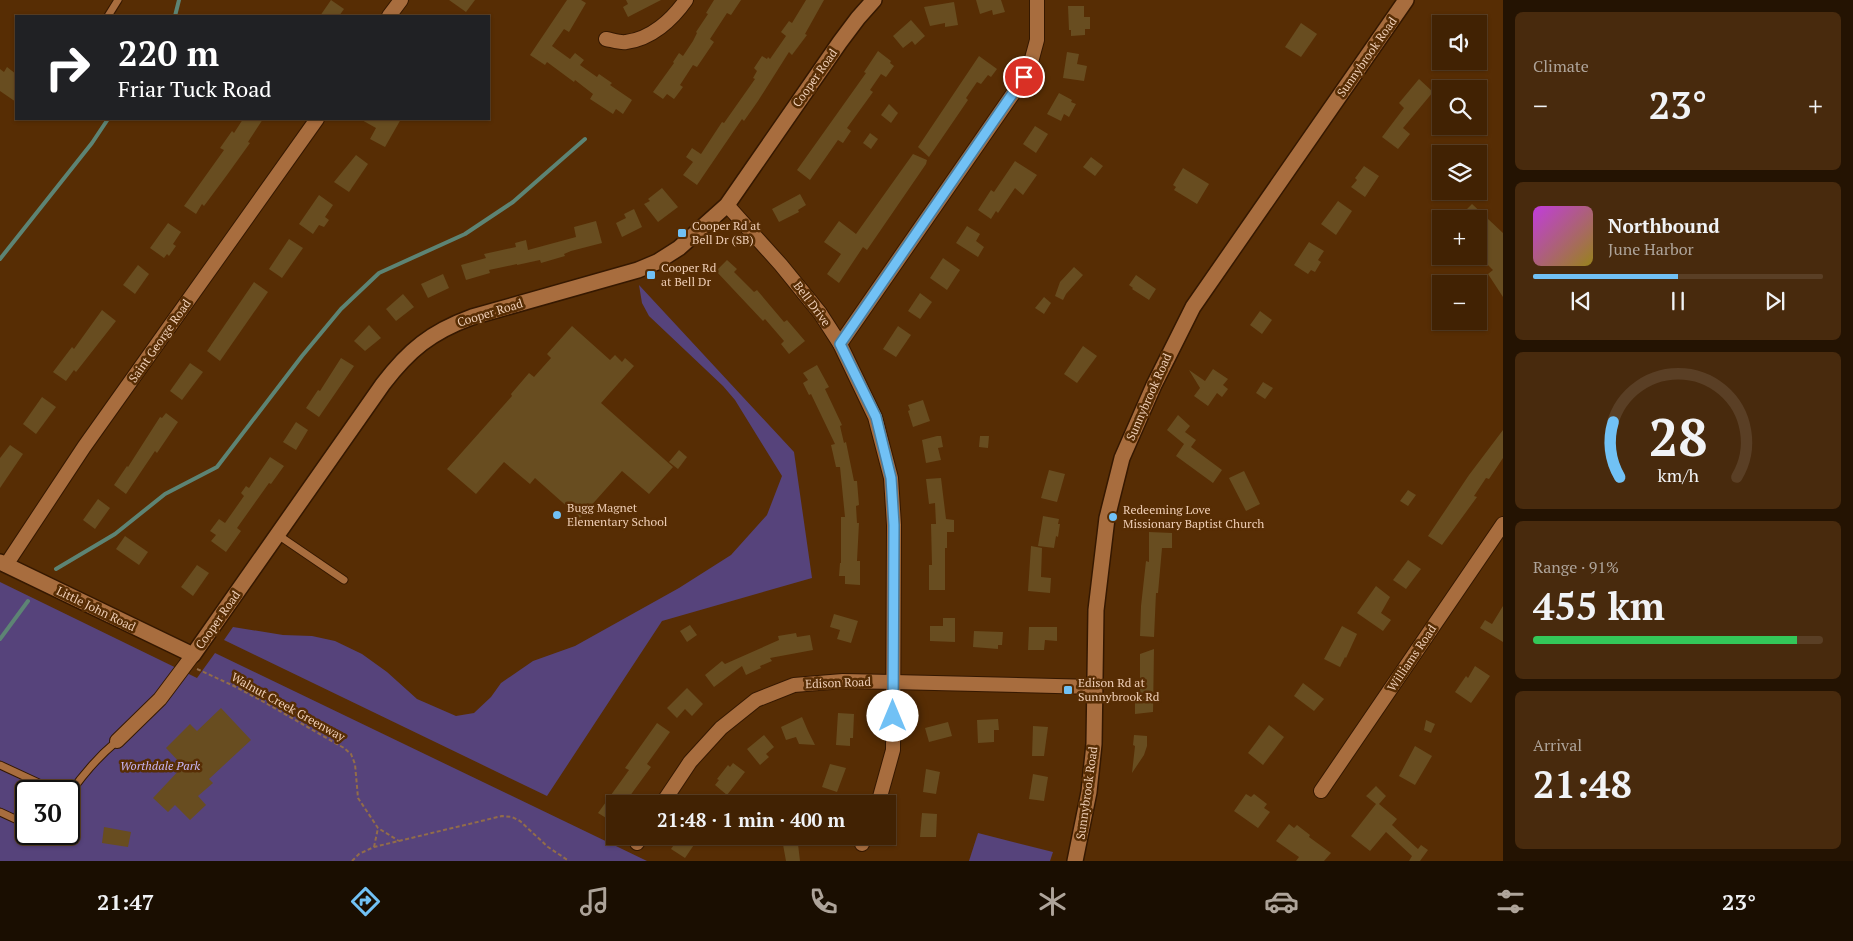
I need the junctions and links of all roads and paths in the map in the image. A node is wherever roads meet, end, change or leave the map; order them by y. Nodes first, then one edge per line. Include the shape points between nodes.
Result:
1 (118, 0) edge
2 (401, 0) edge
3 (686, 0) edge
4 (874, 0) edge
5 (1037, 0) edge
6 (1406, 0) edge
7 (109, 15) edge
8 (390, 15) edge
9 (606, 38) dead end
10 (316, 120) edge
11 (726, 205) junction
12 (840, 344) junction
13 (1503, 524) edge
14 (278, 535) junction
15 (3, 564) edge
16 (344, 580) dead end
17 (194, 662) junction
18 (892, 682) junction
19 (1095, 687) junction
20 (117, 741) joint
21 (0, 765) edge
22 (32, 780) edge
23 (79, 780) edge
24 (1321, 791) dead end
25 (668, 795) edge
26 (880, 795) edge
27 (0, 812) edge
28 (15, 819) edge
29 (378, 828) junction
30 (400, 841) junction
31 (374, 847) junction
32 (352, 861) edge
33 (568, 861) edge
34 (1075, 861) edge

1 - 7 lane
2 - 8 street
3 - 9 street via 664,25 640,38 624,43
4 - 11 street, Cooper Road
5 - 12 street via 1037,40 1030,66
6 - 19 street, Sunnybrook Road via 1193,307 1154,385 1122,458 1107,518 1096,610
10 - 15 street, Saint George Road
11 - 12 street, Bell Drive via 781,265 820,313
11 - 14 street, Cooper Road via 679,248 657,262 613,278 449,325 413,350 383,384
12 - 18 street, Bell Drive via 876,417 891,478 894,525
13 - 24 street, Williams Road
14 - 16 lane
14 - 17 street, Cooper Road
15 - 17 street, Little John Road
17 - 20 street, Cooper Road
17 - 29 path, Walnut Creek Greenway via 351,754 358,798
18 - 19 street, Edison Road
18 - 25 street, Edison Road via 794,685 756,700 721,728 690,762
18 - 26 street, Bell Drive via 893,750
19 - 34 street, Sunnybrook Road via 1089,792
20 - 23 lane
21 - 22 lane
27 - 28 lane
29 - 30 path, Walnut Creek Greenway
29 - 31 path
30 - 31 path
30 - 33 path via 509,816 520,821
31 - 32 path

